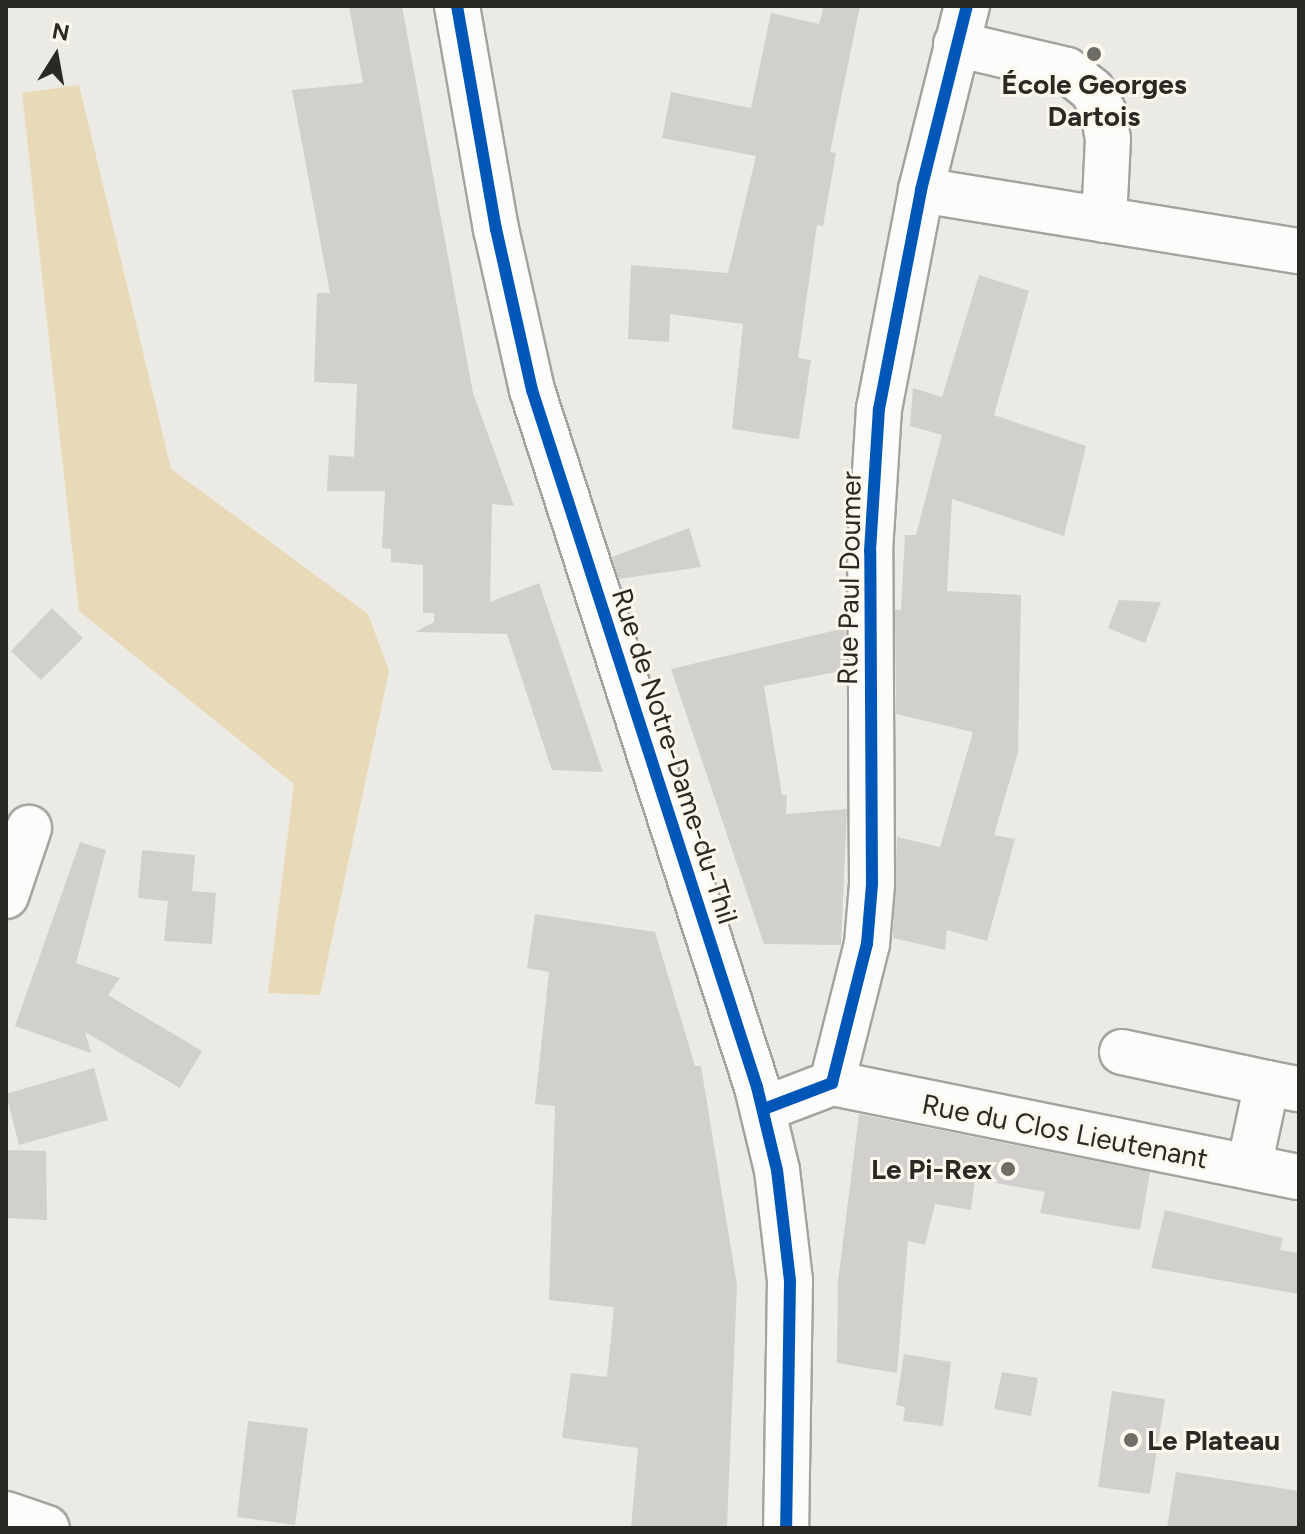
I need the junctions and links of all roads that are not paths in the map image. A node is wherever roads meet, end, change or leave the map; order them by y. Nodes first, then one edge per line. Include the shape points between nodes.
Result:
1 (457, 6) edge
2 (961, 25) edge
3 (921, 190) junction
4 (1104, 220) junction
5 (1299, 251) edge
6 (29, 828) dead end
7 (6, 896) edge
8 (1122, 1052) dead end
9 (832, 1083) junction
10 (1283, 1086) edge
11 (764, 1109) junction
12 (1249, 1167) junction
13 (1299, 1177) edge
14 (6, 1514) edge
15 (47, 1528) edge
16 (786, 1528) edge

1 - 11 street, Rue de Notre-Dame-du-Thil via 496,229 532,390
2 - 3 street, Rue Paul Doumer
2 - 4 street via 1067,70 1092,90 1108,139
3 - 4 street
3 - 9 street, Rue Paul Doumer via 874,459 871,918
4 - 5 street
6 - 7 street
8 - 10 street
9 - 11 street
9 - 12 street, Rue du Clos Lieutenant
10 - 12 street
11 - 16 street, Rue de Notre-Dame-du-Thil via 783,1206 790,1281
12 - 13 street, Rue du Clos Lieutenant
14 - 15 street

